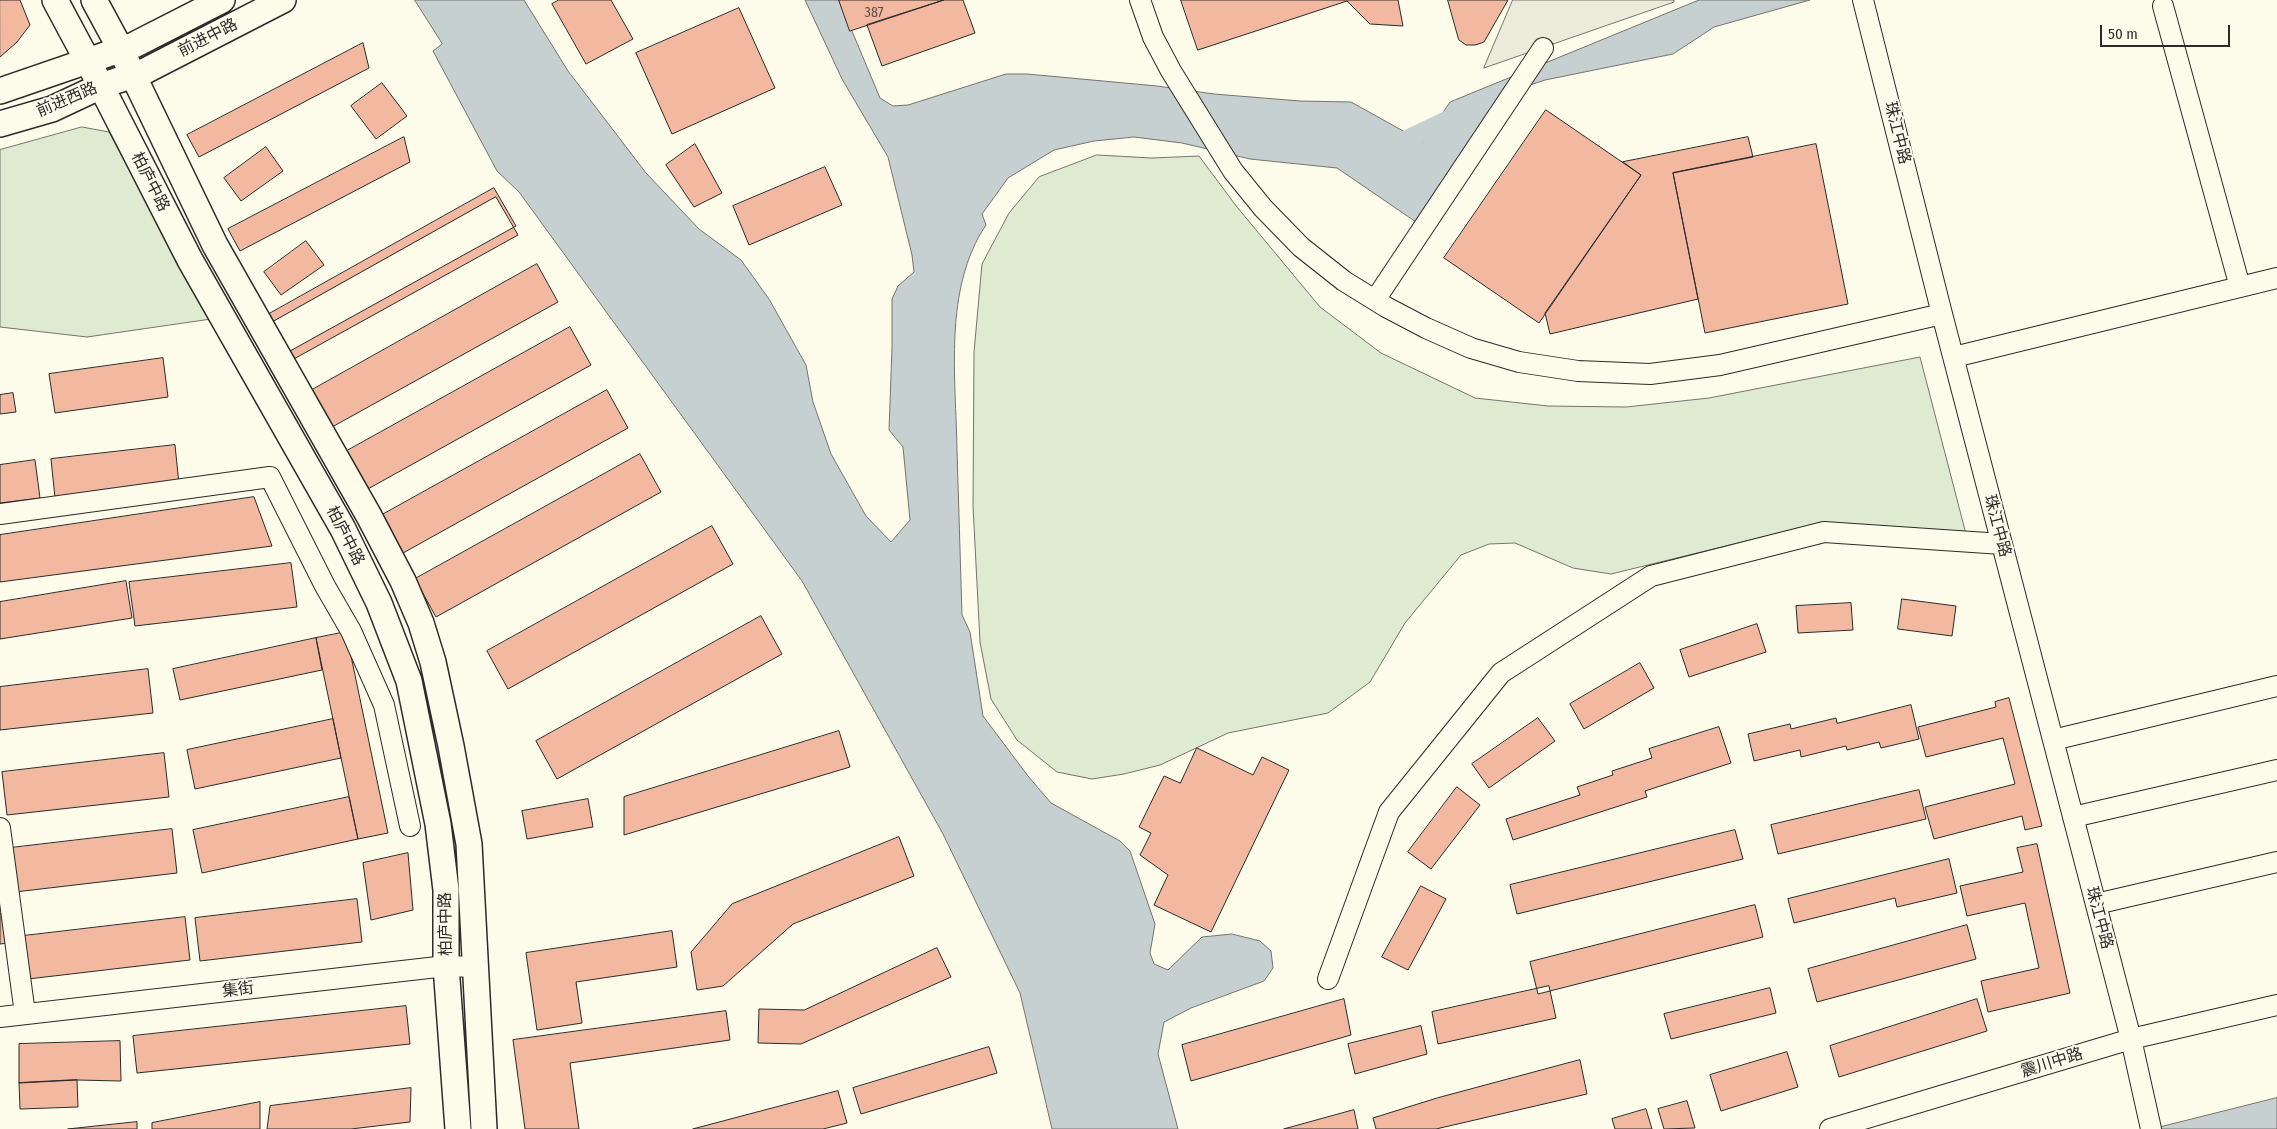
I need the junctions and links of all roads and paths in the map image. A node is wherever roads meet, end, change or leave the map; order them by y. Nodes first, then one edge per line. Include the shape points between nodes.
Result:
1 (55, 0) edge
2 (94, 0) edge
3 (222, 0) edge
4 (283, 0) edge
5 (1140, 0) edge
6 (1865, 6) edge
7 (2164, 6) dead end
8 (1543, 48) dead end
9 (121, 50) junction
10 (88, 62) junction
11 (133, 75) junction
12 (101, 86) junction
13 (0, 91) edge
14 (0, 124) edge
15 (2277, 278) edge
16 (2240, 287) junction
17 (1374, 300) junction
18 (1942, 314) junction
19 (1954, 358) junction
20 (0, 514) edge
21 (2002, 544) junction
22 (2277, 686) edge
23 (2053, 740) junction
24 (2277, 770) edge
25 (2073, 817) junction
26 (410, 826) dead end
27 (0, 828) edge
28 (2277, 862) edge
29 (2096, 904) junction
30 (446, 966) junction
31 (476, 967) junction
32 (1328, 979) dead end
33 (2277, 1005) edge
34 (25, 1014) junction
35 (0, 1017) edge
36 (2131, 1039) junction
37 (458, 1129) edge
38 (484, 1129) edge
39 (1830, 1129) edge
40 (2151, 1129) edge

1 - 10 main road, 柏庐中路
2 - 9 main road, 柏庐中路
3 - 9 main road, 前进中路
4 - 11 main road, 前进中路
5 - 17 street via 1153,37 1234,171 1263,208 1301,247
6 - 18 street, 珠江中路
7 - 16 street
8 - 17 street
9 - 10 main road, 前进西路
9 - 11 main road, 柏庐中路
10 - 12 main road, 柏庐中路
10 - 13 main road, 前进西路
11 - 12 main road, 前进西路
11 - 31 main road, 柏庐中路 via 216,245 369,516 421,623 452,746 469,844
12 - 14 main road, 前进西路 via 52,109
12 - 30 main road, 柏庐中路 via 190,260 343,529 399,655 409,681 438,824 446,890
15 - 16 street
16 - 19 street
17 - 18 street via 1472,348 1519,362 1578,371 1650,374 1720,365
18 - 19 street, 珠江中路
19 - 21 street, 珠江中路
20 - 26 street via 270,477 325,586 352,631 384,705
21 - 23 street, 珠江中路
21 - 32 street via 1824,532 1651,576 1509,667 1389,812
22 - 23 street
23 - 25 street, 珠江中路
24 - 25 street
25 - 29 street, 珠江中路
27 - 34 street
28 - 29 street
29 - 36 street, 珠江中路
30 - 31 street, 集街
30 - 34 street, 集街
30 - 37 main road, 柏庐中路
31 - 38 main road, 柏庐中路
33 - 36 street, 震川中路
34 - 35 street, 集街
36 - 39 street, 震川中路
36 - 40 street, 珠江中路

